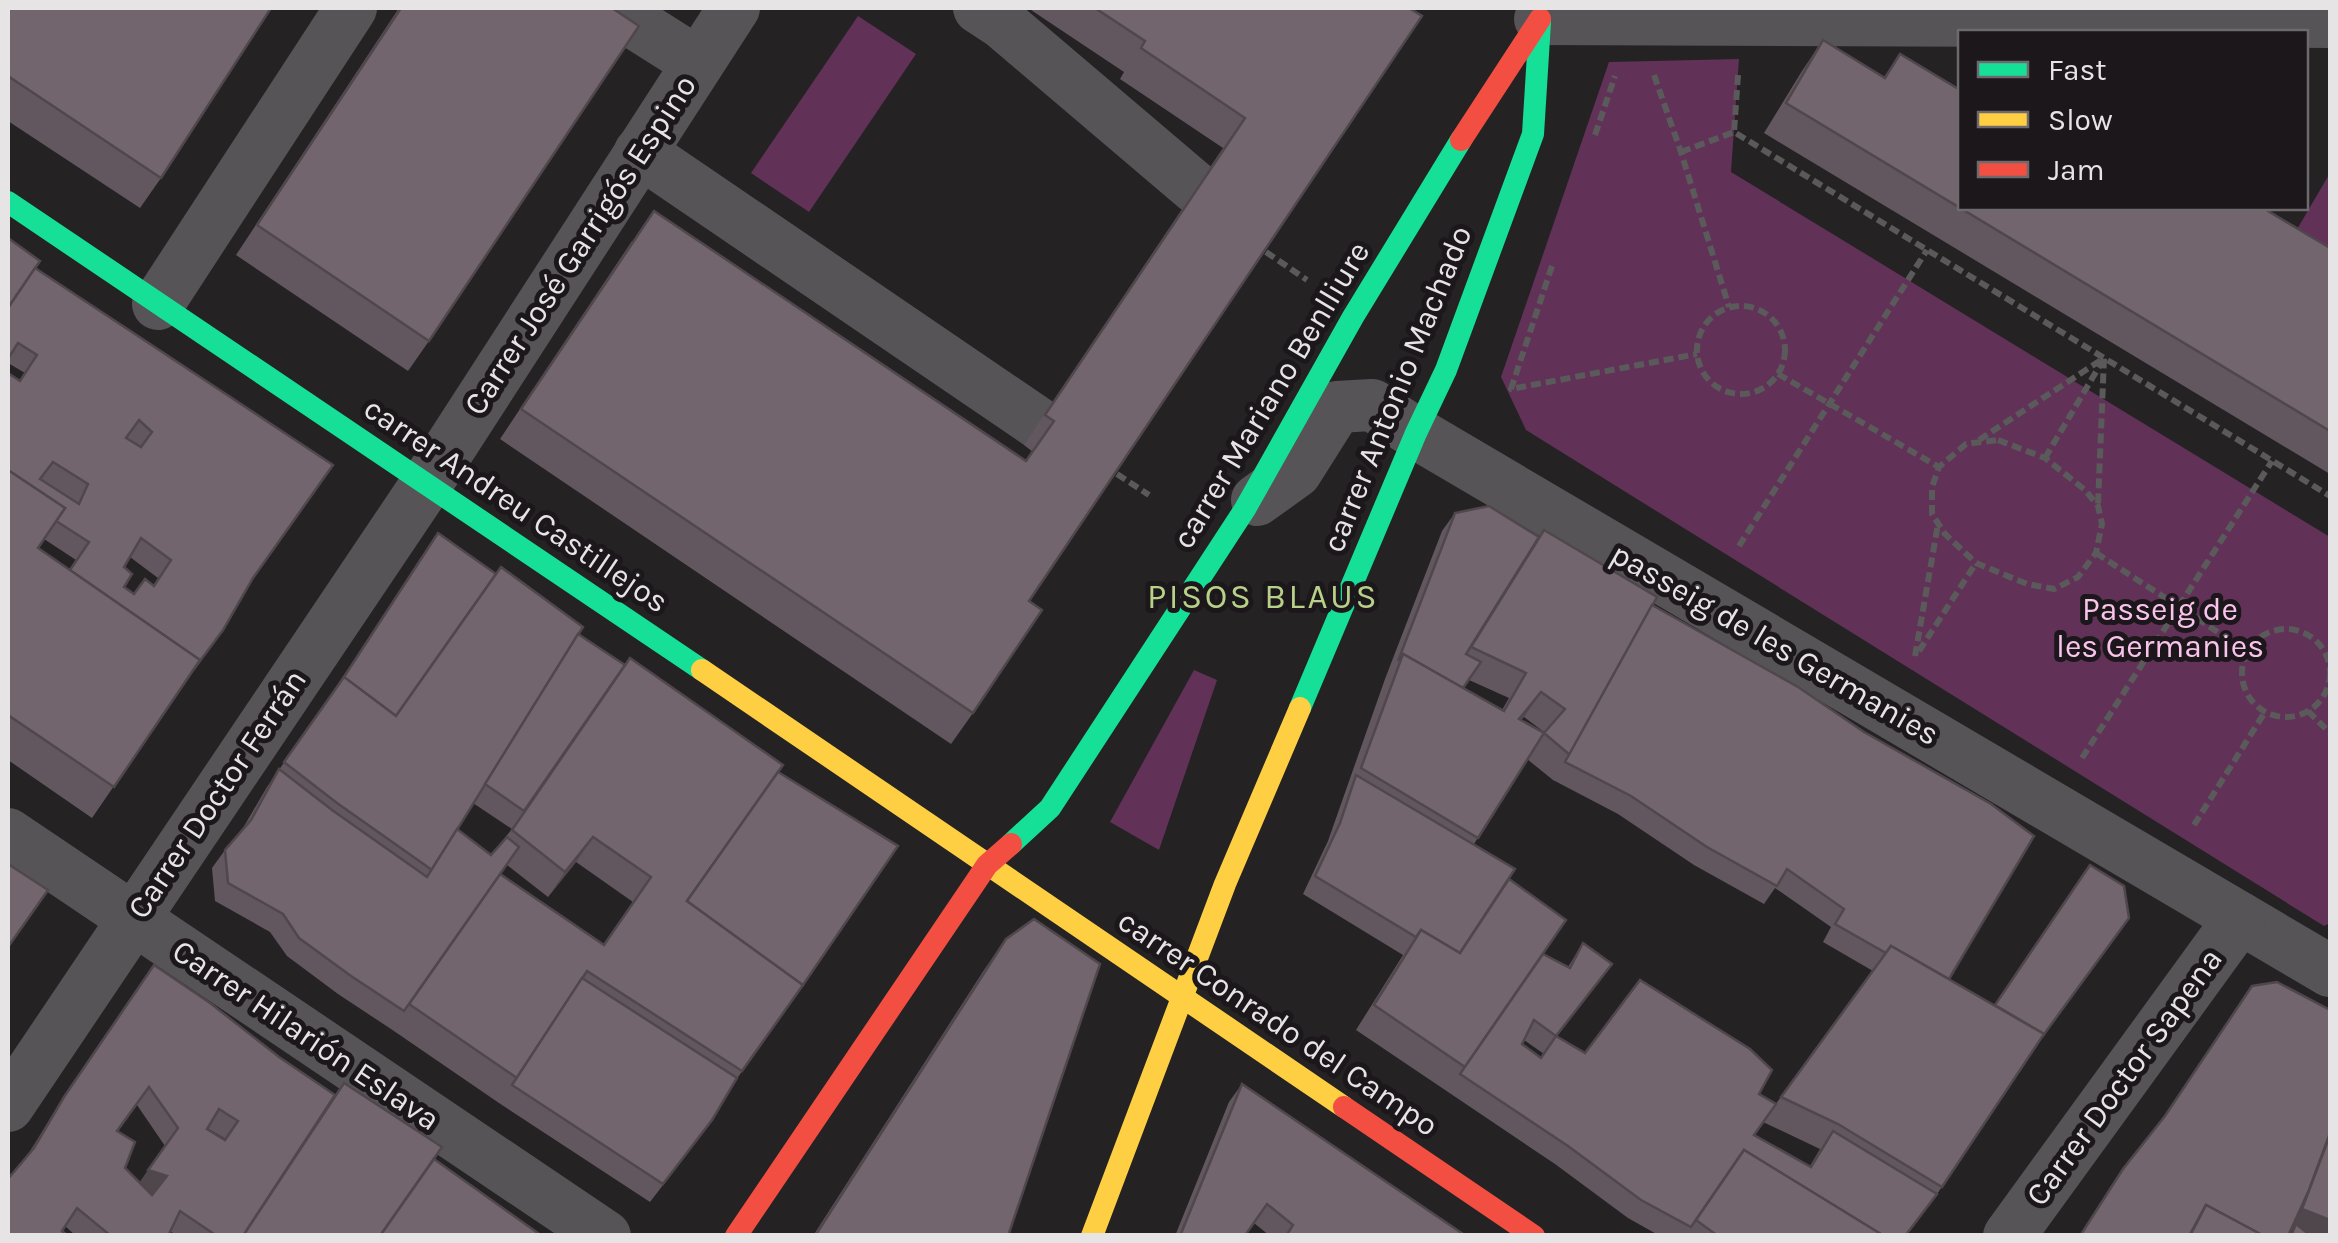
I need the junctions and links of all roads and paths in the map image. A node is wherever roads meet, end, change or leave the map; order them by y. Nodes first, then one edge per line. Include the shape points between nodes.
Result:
1 (352, 8) edge
2 (611, 8) edge
3 (734, 8) edge
4 (979, 8) edge
5 (1536, 11) edge
6 (2070, 14) edge
7 (1634, 18) junction
8 (1742, 19) junction
9 (2330, 22) edge
10 (698, 64) junction
11 (1734, 132) junction
12 (640, 152) junction
13 (1681, 152) junction
14 (1196, 188) edge
15 (8, 202) edge
16 (1927, 250) junction
17 (158, 304) junction
18 (1728, 307) junction
19 (1697, 354) junction
20 (2104, 358) junction
21 (1778, 374) junction
22 (1511, 389) dead end
23 (1830, 404) junction
24 (1038, 423) dead end
25 (1416, 434) junction
26 (1977, 442) junction
27 (2045, 458) junction
28 (2272, 460) junction
29 (1940, 467) junction
30 (1117, 474) edge
31 (427, 484) junction
32 (1148, 495) dead end
33 (2330, 496) edge
34 (2098, 506) junction
35 (1245, 508) junction
36 (1938, 523) junction
37 (1739, 546) dead end
38 (2096, 553) junction
39 (1976, 563) junction
40 (2178, 607) junction
41 (2247, 651) junction
42 (2330, 663) edge
43 (2265, 712) junction
44 (2308, 712) junction
45 (2330, 732) edge
46 (2082, 758) dead end
47 (8, 834) edge
48 (987, 865) junction
49 (2164, 873) junction
50 (133, 918) junction
51 (2240, 918) junction
52 (2330, 971) edge
53 (1182, 997) junction
54 (8, 1106) edge
55 (605, 1236) edge
56 (736, 1236) edge
57 (1092, 1236) edge
58 (1534, 1236) edge
59 (2009, 1236) edge

1 - 17 street
2 - 10 street
3 - 10 street, Carrer José Garrigós Espino
4 - 14 street
5 - 7 street
5 - 25 street, carrer Antonio Machado via 1532,134
5 - 35 street, carrer Mariano Benlliure
6 - 8 street
6 - 9 street
7 - 8 street
7 - 13 path
8 - 11 path
10 - 12 street, Carrer José Garrigós Espino
11 - 13 path
11 - 16 path
12 - 24 street
12 - 31 street, Carrer José Garrigós Espino
13 - 18 path
15 - 17 street, carrer Andreu Castillejos
16 - 20 path
16 - 23 path
17 - 31 street, carrer Andreu Castillejos
18 - 19 path via 1705,325
18 - 21 path via 1759,309 1781,330 1784,360
19 - 21 path via 1708,379 1730,393 1757,391
19 - 22 path
20 - 26 path
20 - 27 path
20 - 28 path
20 - 34 path
21 - 23 path
23 - 29 path
23 - 37 path
25 - 35 street, passeig de les Germanies via 1372,405 1337,407 1296,472
25 - 49 street, passeig de les Germanies
25 - 53 street, carrer Antonio Machado
26 - 27 path via 1998,440
26 - 29 path
27 - 34 path
28 - 33 path
28 - 40 path
29 - 36 path via 1932,487
30 - 32 path
31 - 48 street, carrer Andreu Castillejos
31 - 50 street, Carrer Doctor Ferrán
34 - 38 path
35 - 48 street, carrer Mariano Benlliure via 1050,808
36 - 39 path
36 - 39 path via 1915,656
38 - 39 path via 2078,577 2054,589
38 - 40 path
40 - 41 path
40 - 46 path
41 - 42 path via 2270,631 2299,630 2314,638
41 - 43 path via 2243,685
42 - 44 path via 2327,690
43 - 44 path
43 - 49 path
44 - 45 path
47 - 50 street, Carrer Hilarión Eslava
48 - 53 street, carrer Conrado del Campo
48 - 56 street, carrer Mariano Benlliure
49 - 51 street, passeig de les Germanies
50 - 54 street, Carrer Doctor Ferrán
50 - 55 street, Carrer Hilarión Eslava
51 - 52 street, passeig de les Germanies
51 - 59 street, Carrer Doctor Sapena
53 - 57 street, carrer Antonio Machado
53 - 58 street, carrer Conrado del Campo

